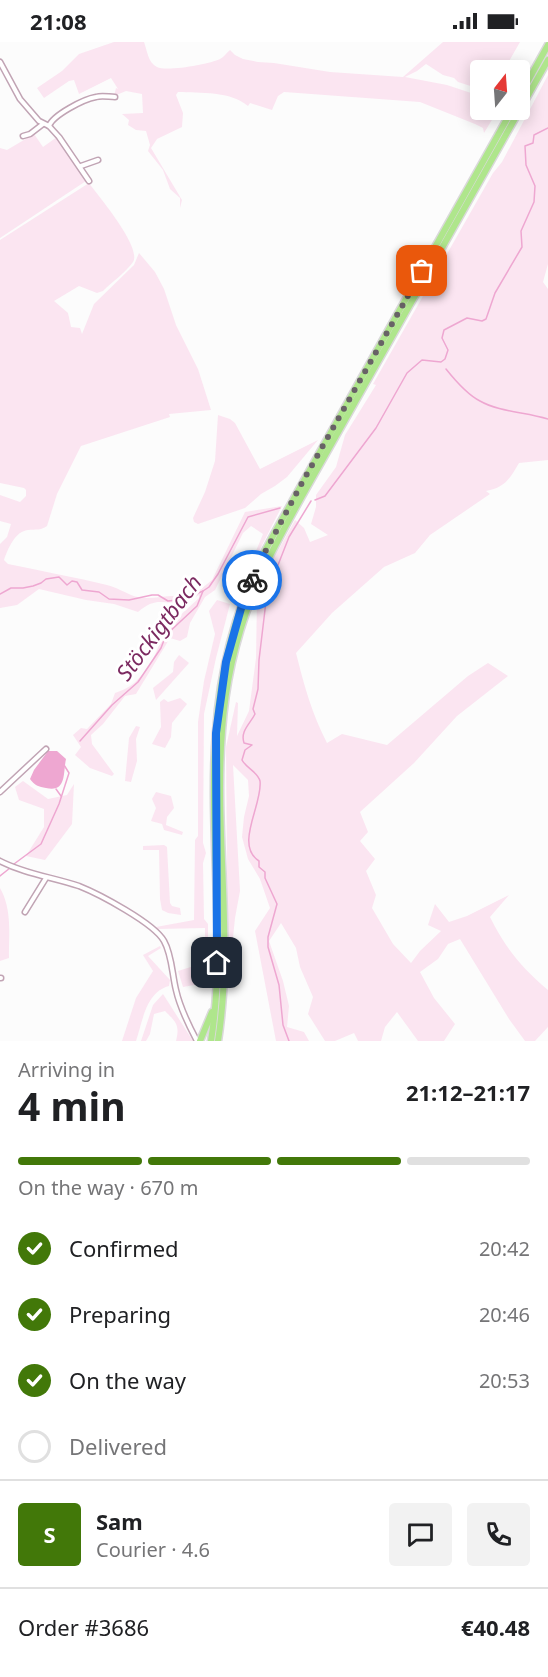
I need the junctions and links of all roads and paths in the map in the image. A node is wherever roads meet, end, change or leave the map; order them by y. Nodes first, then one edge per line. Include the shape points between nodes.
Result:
1 (548, 45) edge
2 (548, 60) edge
3 (0, 62) edge
4 (530, 77) edge
5 (115, 97) dead end
6 (506, 120) edge
7 (43, 124) junction
8 (49, 126) junction
9 (23, 136) dead end
10 (98, 160) dead end
11 (81, 166) junction
12 (89, 181) dead end
13 (306, 483) junction
14 (299, 495) junction
15 (46, 749) dead end
16 (0, 792) edge
17 (0, 861) edge
18 (46, 878) junction
19 (25, 912) dead end
20 (215, 1000) junction
21 (200, 1039) edge
22 (211, 1041) edge
23 (218, 1041) edge

1 - 4 highway
2 - 13 highway
3 - 7 street via 20,99
5 - 8 street via 88,99 54,117
6 - 13 highway
7 - 8 street
7 - 9 street
8 - 11 street
10 - 11 street
11 - 12 street
13 - 14 highway
14 - 20 highway via 264,554 242,605 220,694 215,781
14 - 23 highway via 251,600 226,696 221,796 223,965
15 - 16 street
17 - 18 street
18 - 19 street
18 - 21 street via 82,887 137,917 159,934 168,949 184,1015
20 - 21 highway
20 - 22 highway

